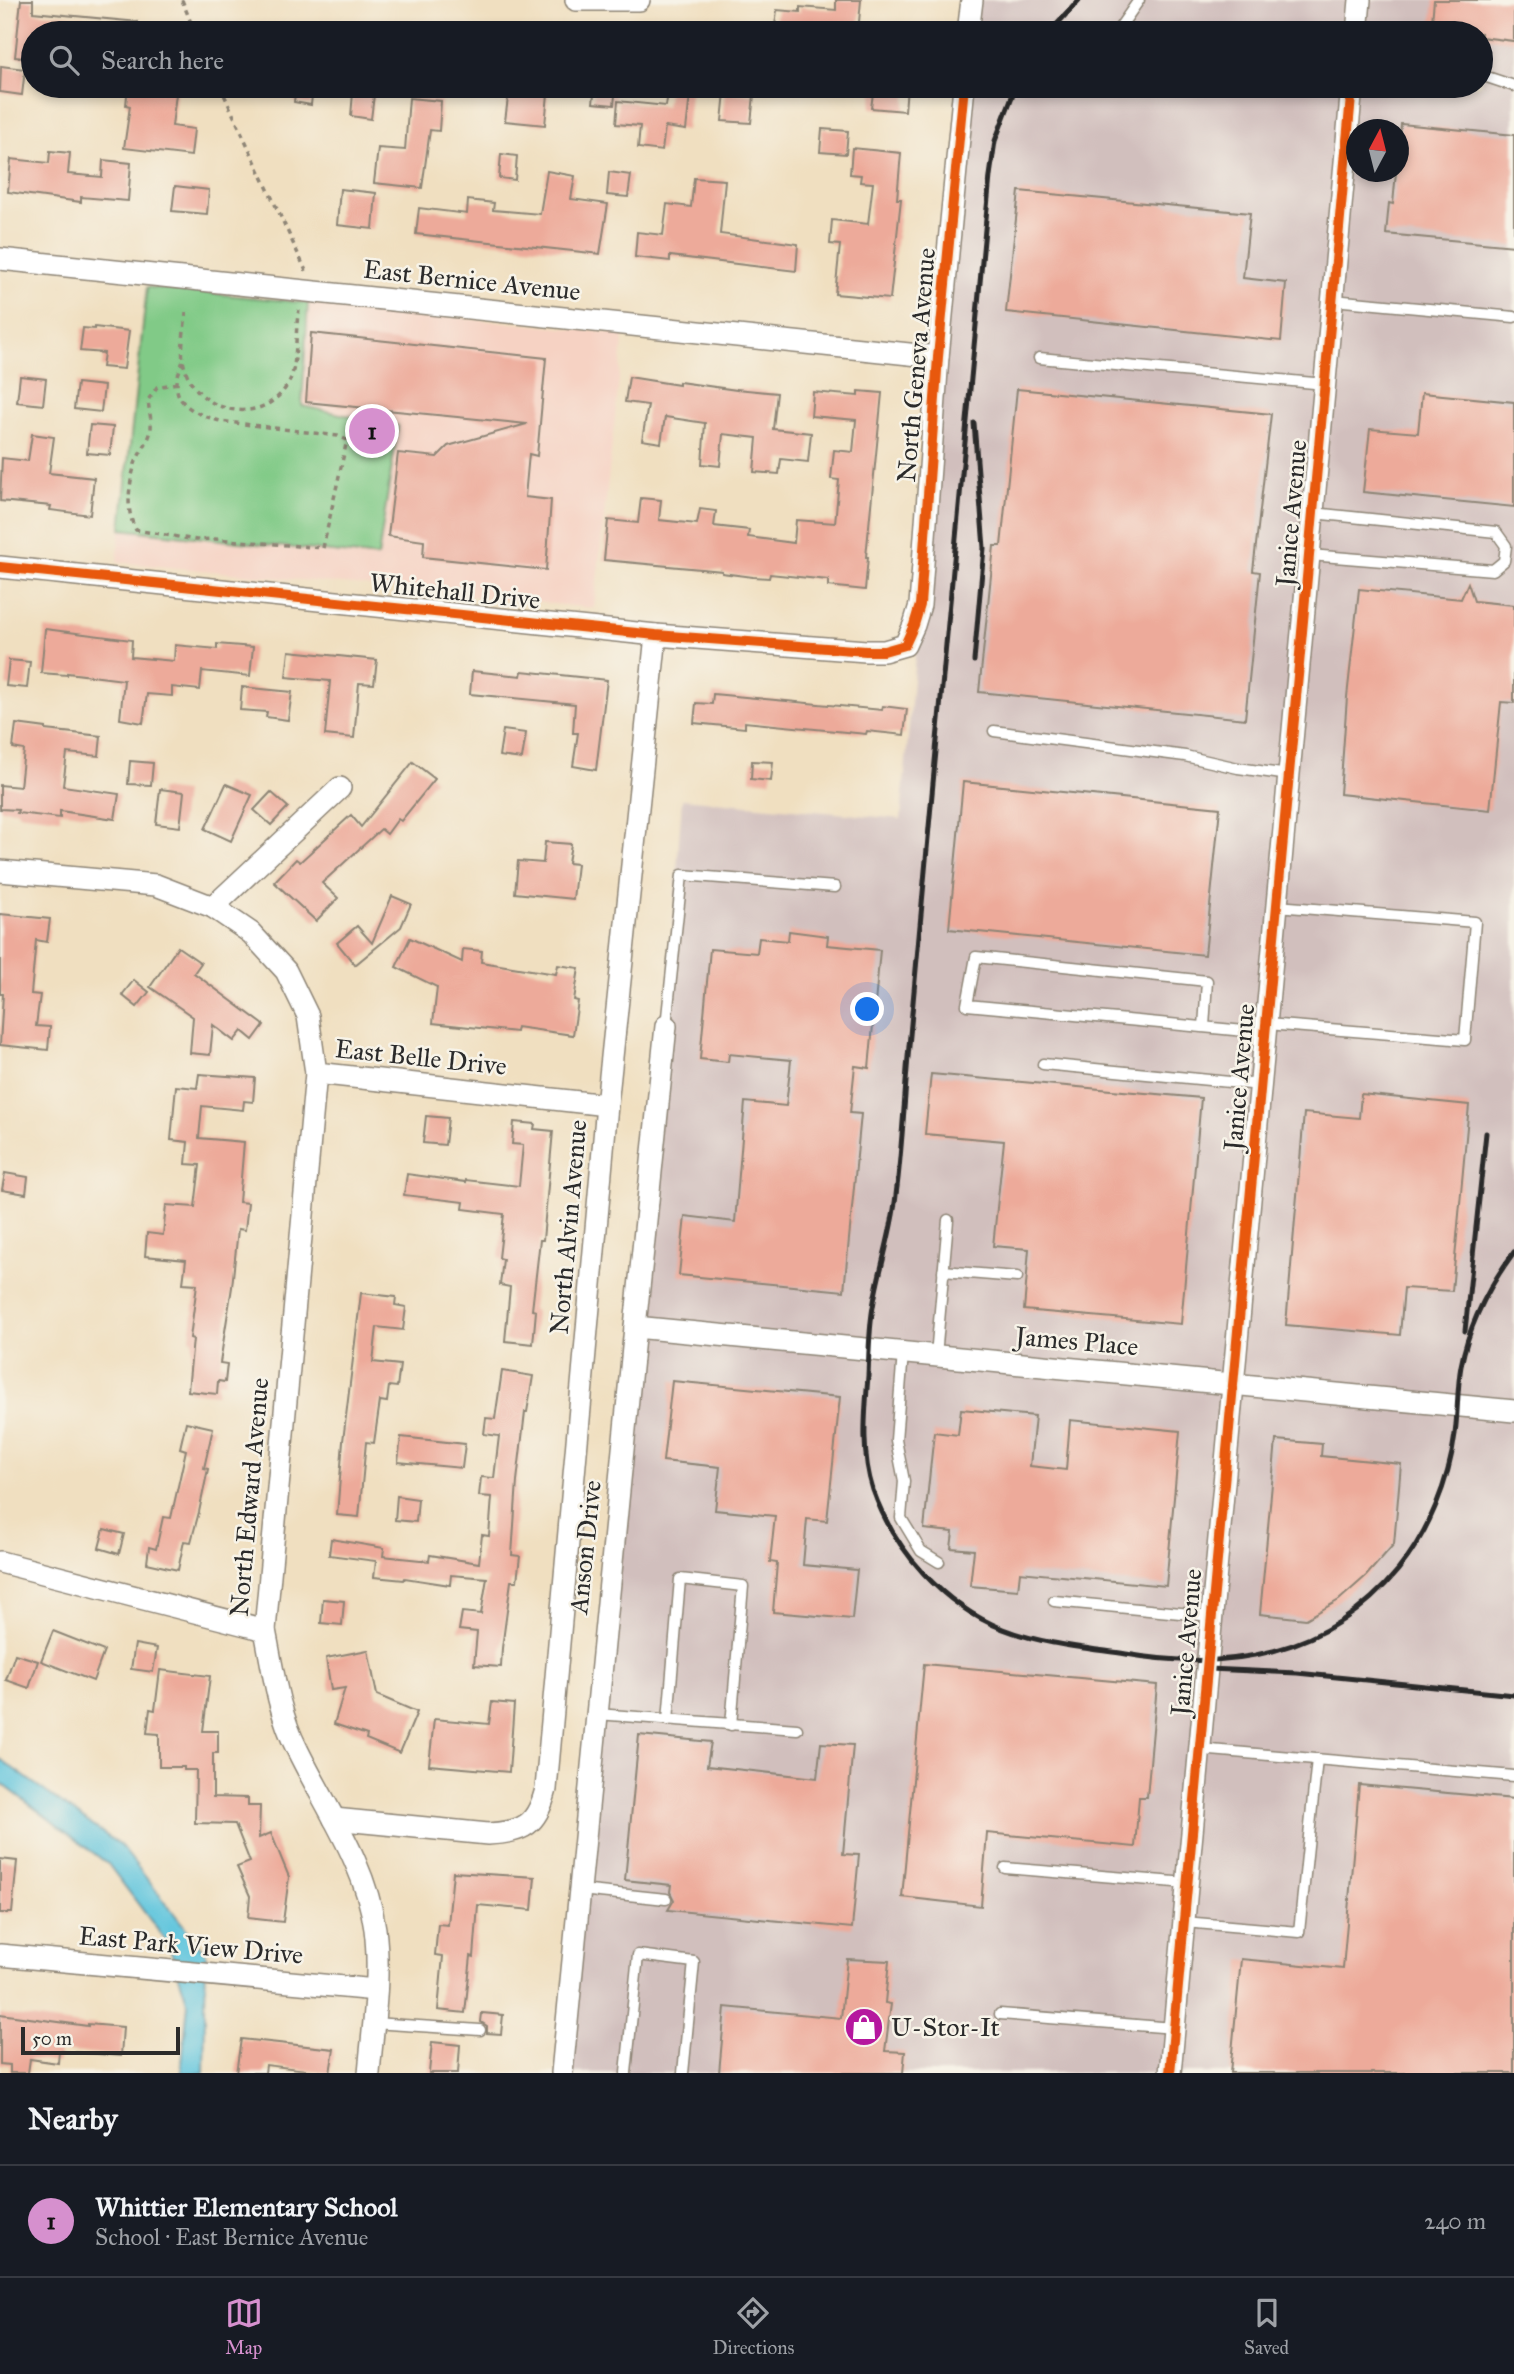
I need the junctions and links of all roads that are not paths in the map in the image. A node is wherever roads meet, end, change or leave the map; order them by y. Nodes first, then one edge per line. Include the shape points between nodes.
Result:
1 (576, 0) edge
2 (639, 0) edge
3 (972, 0) edge
4 (1139, 0) edge
5 (1360, 0) edge
6 (969, 21) edge
7 (1124, 21) edge
8 (1358, 21) edge
9 (1493, 79) edge
10 (1514, 86) edge
11 (963, 98) edge
12 (1351, 98) edge
13 (0, 259) edge
14 (1333, 300) junction
15 (1514, 317) edge
16 (938, 356) junction
17 (1039, 358) dead end
18 (1325, 384) junction
19 (1313, 513) junction
20 (1310, 555) junction
21 (0, 566) edge
22 (656, 635) junction
23 (905, 645) joint
24 (994, 731) dead end
25 (1289, 775) junction
26 (340, 788) dead end
27 (0, 871) edge
28 (835, 887) dead end
29 (1278, 906) junction
30 (213, 907) junction
31 (666, 1026) joint
32 (1204, 1027) junction
33 (1266, 1029) junction
34 (1043, 1064) dead end
35 (316, 1073) junction
36 (1261, 1085) junction
37 (607, 1105) junction
38 (948, 1220) dead end
39 (943, 1271) junction
40 (1017, 1278) dead end
41 (635, 1327) junction
42 (903, 1353) junction
43 (936, 1356) junction
44 (1234, 1383) junction
45 (1514, 1411) edge
46 (0, 1562) edge
47 (939, 1562) dead end
48 (1054, 1601) dead end
49 (1212, 1616) junction
50 (265, 1630) junction
51 (597, 1714) junction
52 (668, 1720) junction
53 (731, 1724) junction
54 (797, 1729) dead end
55 (1199, 1749) junction
56 (1317, 1759) junction
57 (1514, 1776) edge
58 (334, 1819) junction
59 (1005, 1868) dead end
60 (1187, 1883) junction
61 (580, 1890) junction
62 (666, 1899) dead end
63 (1184, 1922) junction
64 (0, 1955) edge
65 (376, 1990) junction
66 (1000, 2014) dead end
67 (373, 2023) junction
68 (1174, 2028) junction
69 (480, 2030) dead end
70 (369, 2073) edge
71 (562, 2073) edge
72 (626, 2073) edge
73 (683, 2073) edge
74 (1170, 2073) edge

1 - 2 street
3 - 6 street
4 - 7 lane
5 - 8 street
9 - 10 lane
11 - 16 street, North Geneva Avenue
12 - 14 street, Janice Avenue
13 - 16 street, East Bernice Avenue
14 - 15 lane
14 - 18 street, Janice Avenue
16 - 23 street, North Geneva Avenue via 920,605
17 - 18 lane
18 - 19 street, Janice Avenue
19 - 20 street, Janice Avenue
19 - 20 lane via 1496,532 1506,546 1504,561 1493,570
20 - 25 street, Janice Avenue
21 - 22 street, Whitehall Drive
22 - 23 street, Whitehall Drive via 866,651
22 - 37 street, North Alvin Avenue
24 - 25 lane
25 - 29 street, Janice Avenue
26 - 30 street
27 - 30 street, East Belle Drive via 156,885
28 - 31 lane via 682,875
29 - 33 street, Janice Avenue
29 - 33 lane via 1475,922 1465,1040
30 - 35 street, East Belle Drive via 251,933 286,971 308,1016
31 - 41 street, Anson Drive
32 - 32 lane via 967,1005 976,957 1207,981
32 - 33 lane
33 - 36 street, Janice Avenue
34 - 36 lane
35 - 37 street, East Belle Drive
35 - 50 street, North Edward Avenue
36 - 44 street, Janice Avenue
37 - 58 street, North Alvin Avenue via 542,1807 533,1821 513,1832 488,1834
38 - 39 lane
39 - 40 lane
39 - 43 lane
41 - 42 street, James Place
41 - 51 street, Anson Drive
42 - 43 street, James Place
42 - 47 lane via 896,1440 904,1481 901,1518 921,1551
43 - 44 street, James Place
44 - 45 street, James Place
44 - 49 street, Janice Avenue
46 - 50 street
48 - 49 lane
49 - 55 street, Janice Avenue
50 - 58 street, North Edward Avenue via 278,1698 295,1746
51 - 52 lane
51 - 61 street, Anson Drive
52 - 53 lane
52 - 53 lane via 680,1579 743,1587
53 - 54 lane
55 - 56 lane
55 - 60 street, Janice Avenue
56 - 57 lane
56 - 63 lane via 1299,1932
58 - 65 street, North Edward Avenue via 361,1874 375,1929
59 - 60 lane
60 - 63 street, Janice Avenue
61 - 62 lane
61 - 71 street, Anson Drive
63 - 68 street, Janice Avenue
64 - 65 street, East Park View Drive
65 - 67 street, North Edward Avenue
66 - 68 lane
67 - 69 lane
67 - 70 street, North Edward Avenue
68 - 74 street, Janice Avenue
72 - 73 lane via 638,1955 694,1962

